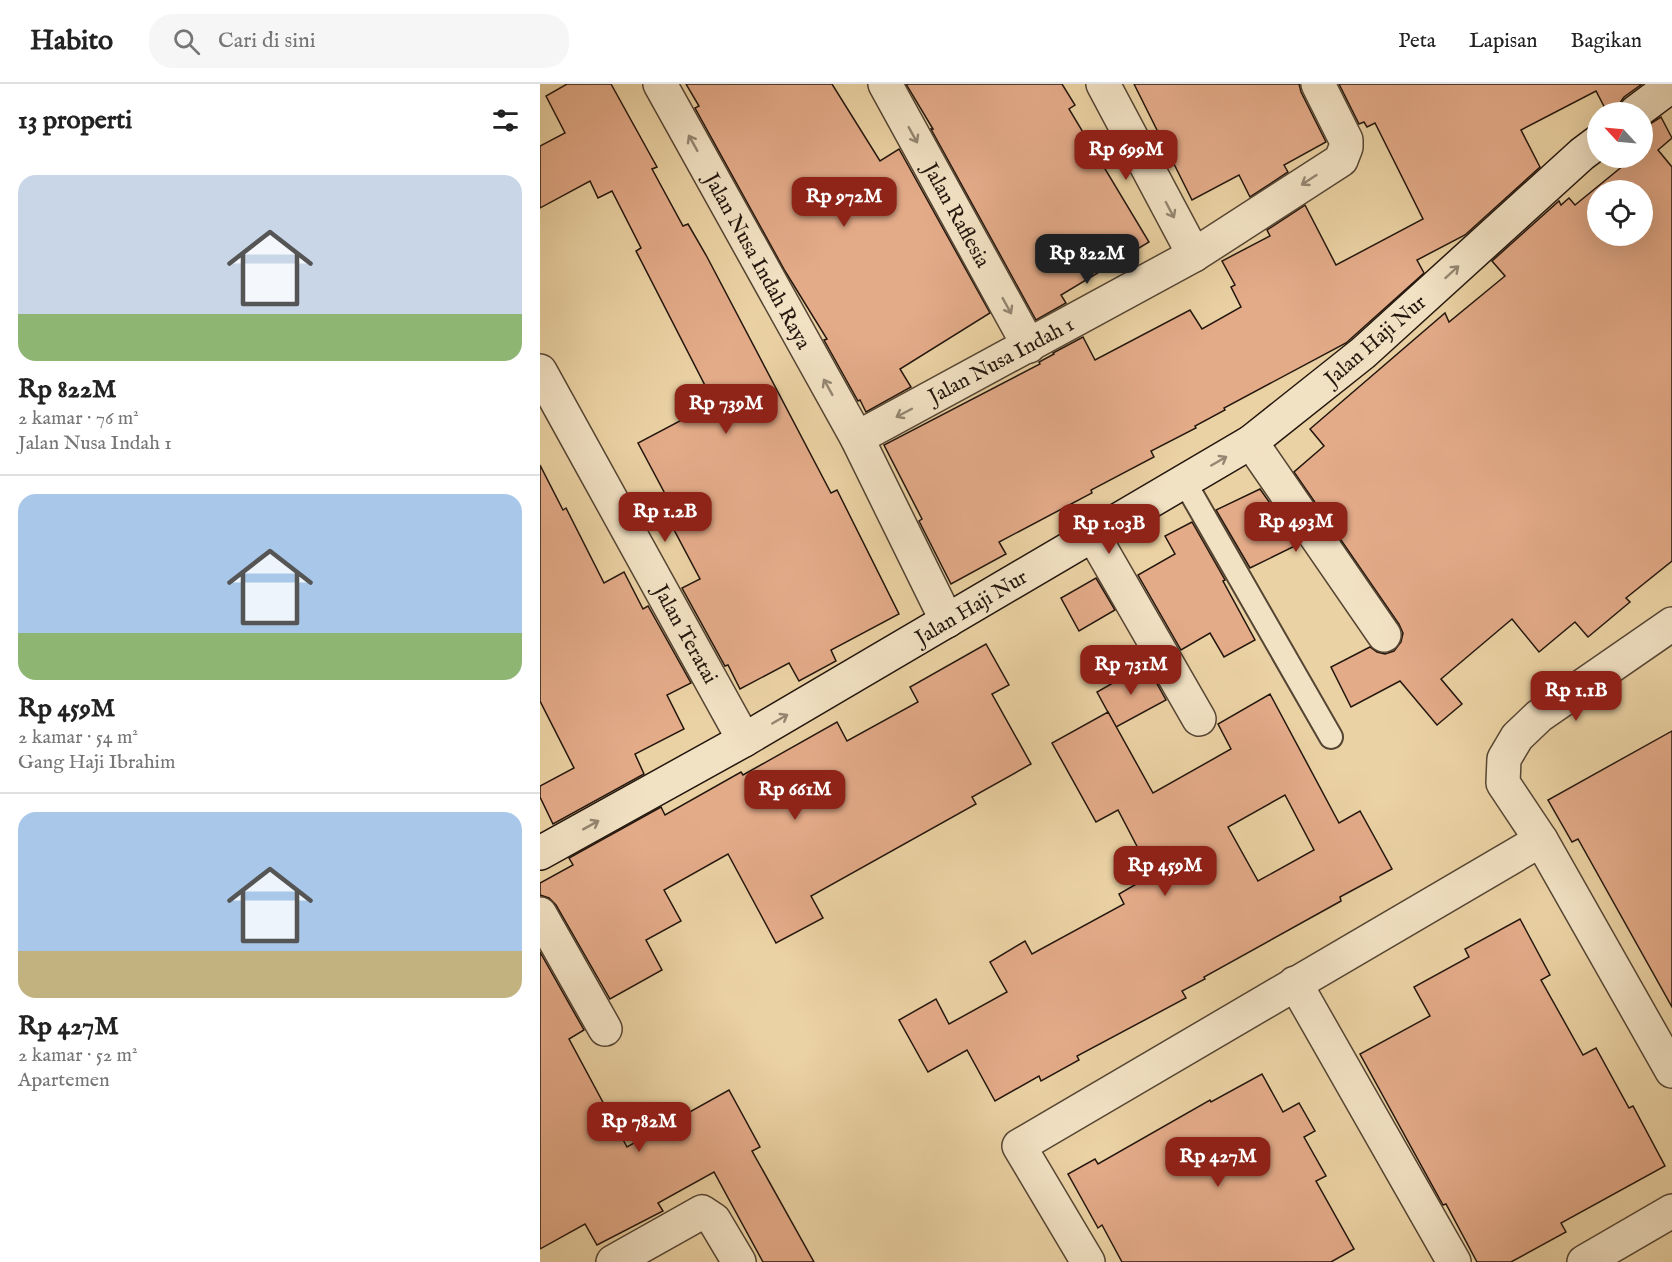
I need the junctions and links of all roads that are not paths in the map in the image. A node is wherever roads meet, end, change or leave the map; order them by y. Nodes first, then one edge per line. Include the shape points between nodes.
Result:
1 (660, 84) edge
2 (885, 84) edge
3 (1103, 84) edge
4 (1318, 84) edge
5 (1672, 85) edge
6 (1649, 102) edge
7 (1587, 151) edge
8 (1194, 255) junction
9 (1029, 346) junction
10 (540, 372) edge
11 (857, 438) junction
12 (1251, 442) junction
13 (1184, 481) junction
14 (1093, 535) junction
15 (947, 621) junction
16 (1672, 624) edge
17 (1384, 635) dead end
18 (1199, 719) dead end
19 (1331, 737) dead end
20 (744, 740) junction
21 (1541, 840) junction
22 (540, 853) edge
23 (540, 914) edge
24 (1296, 983) junction
25 (605, 1029) dead end
26 (1672, 1071) edge
27 (1672, 1211) edge
28 (1624, 1252) edge
29 (614, 1262) edge
30 (739, 1262) edge
31 (1088, 1262) edge
32 (1454, 1262) edge
33 (1584, 1262) edge

11 -> 1 street, Jalan Nusa Indah Raya
2 -> 9 street, Jalan Raflesia
3 -> 8 street
4 -> 8 street, Jalan Nusa Indah 1 via 1346,140 1341,160
5 - 6 street
12 -> 7 street, Jalan Haji Nur via 1363,353
8 - 9 street, Jalan Nusa Indah 1
9 -> 11 street, Jalan Nusa Indah 1
10 - 20 street, Jalan Teratai
11 - 15 street
13 -> 12 street, Jalan Haji Nur
12 - 17 street
13 - 14 street, Jalan Haji Nur
13 - 19 lane
14 - 15 street, Jalan Haji Nur
14 - 18 street
20 -> 15 street, Jalan Haji Nur
16 - 21 street via 1516,737 1504,759 1503,783
22 -> 20 street, Jalan Haji Nur
21 - 24 street
21 - 26 street
23 - 25 street
24 - 31 street via 1019,1146
24 - 32 street
27 - 28 street
28 - 33 street
29 - 30 street via 702,1212 714,1220

